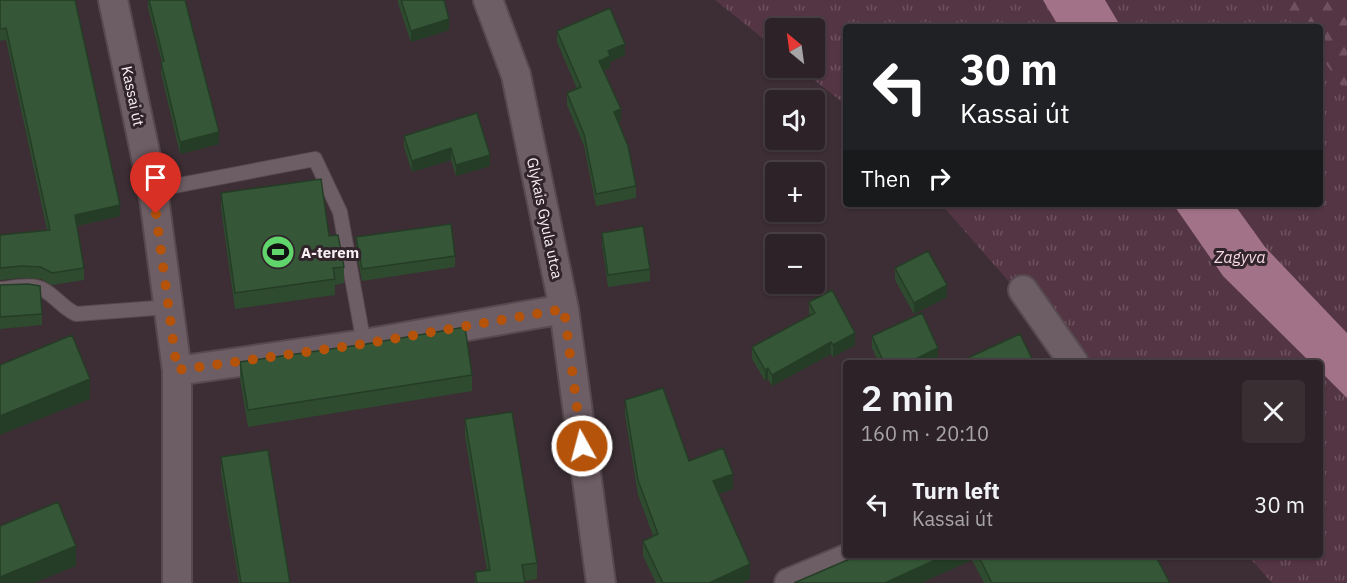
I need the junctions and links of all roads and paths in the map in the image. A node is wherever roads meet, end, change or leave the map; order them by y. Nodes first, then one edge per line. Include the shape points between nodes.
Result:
1 (113, 0) edge
2 (488, 0) edge
3 (153, 190) junction
4 (0, 289) edge
5 (1023, 290) dead end
6 (169, 308) junction
7 (564, 309) junction
8 (364, 344) junction
9 (1072, 360) edge
10 (177, 370) junction
11 (849, 558) edge
12 (177, 583) edge
13 (601, 583) edge
14 (789, 583) edge

1 - 3 street, Kassai út
2 - 7 street, Glykais Gyula utca via 516,75
3 - 6 street, Kassai út
3 - 8 lane via 315,159 340,212
4 - 6 lane via 33,286 76,314
5 - 9 street
6 - 10 street, Kassai út
7 - 8 street
7 - 13 street, Glykais Gyula utca
8 - 10 street
10 - 12 street, Kassai út
11 - 14 street

